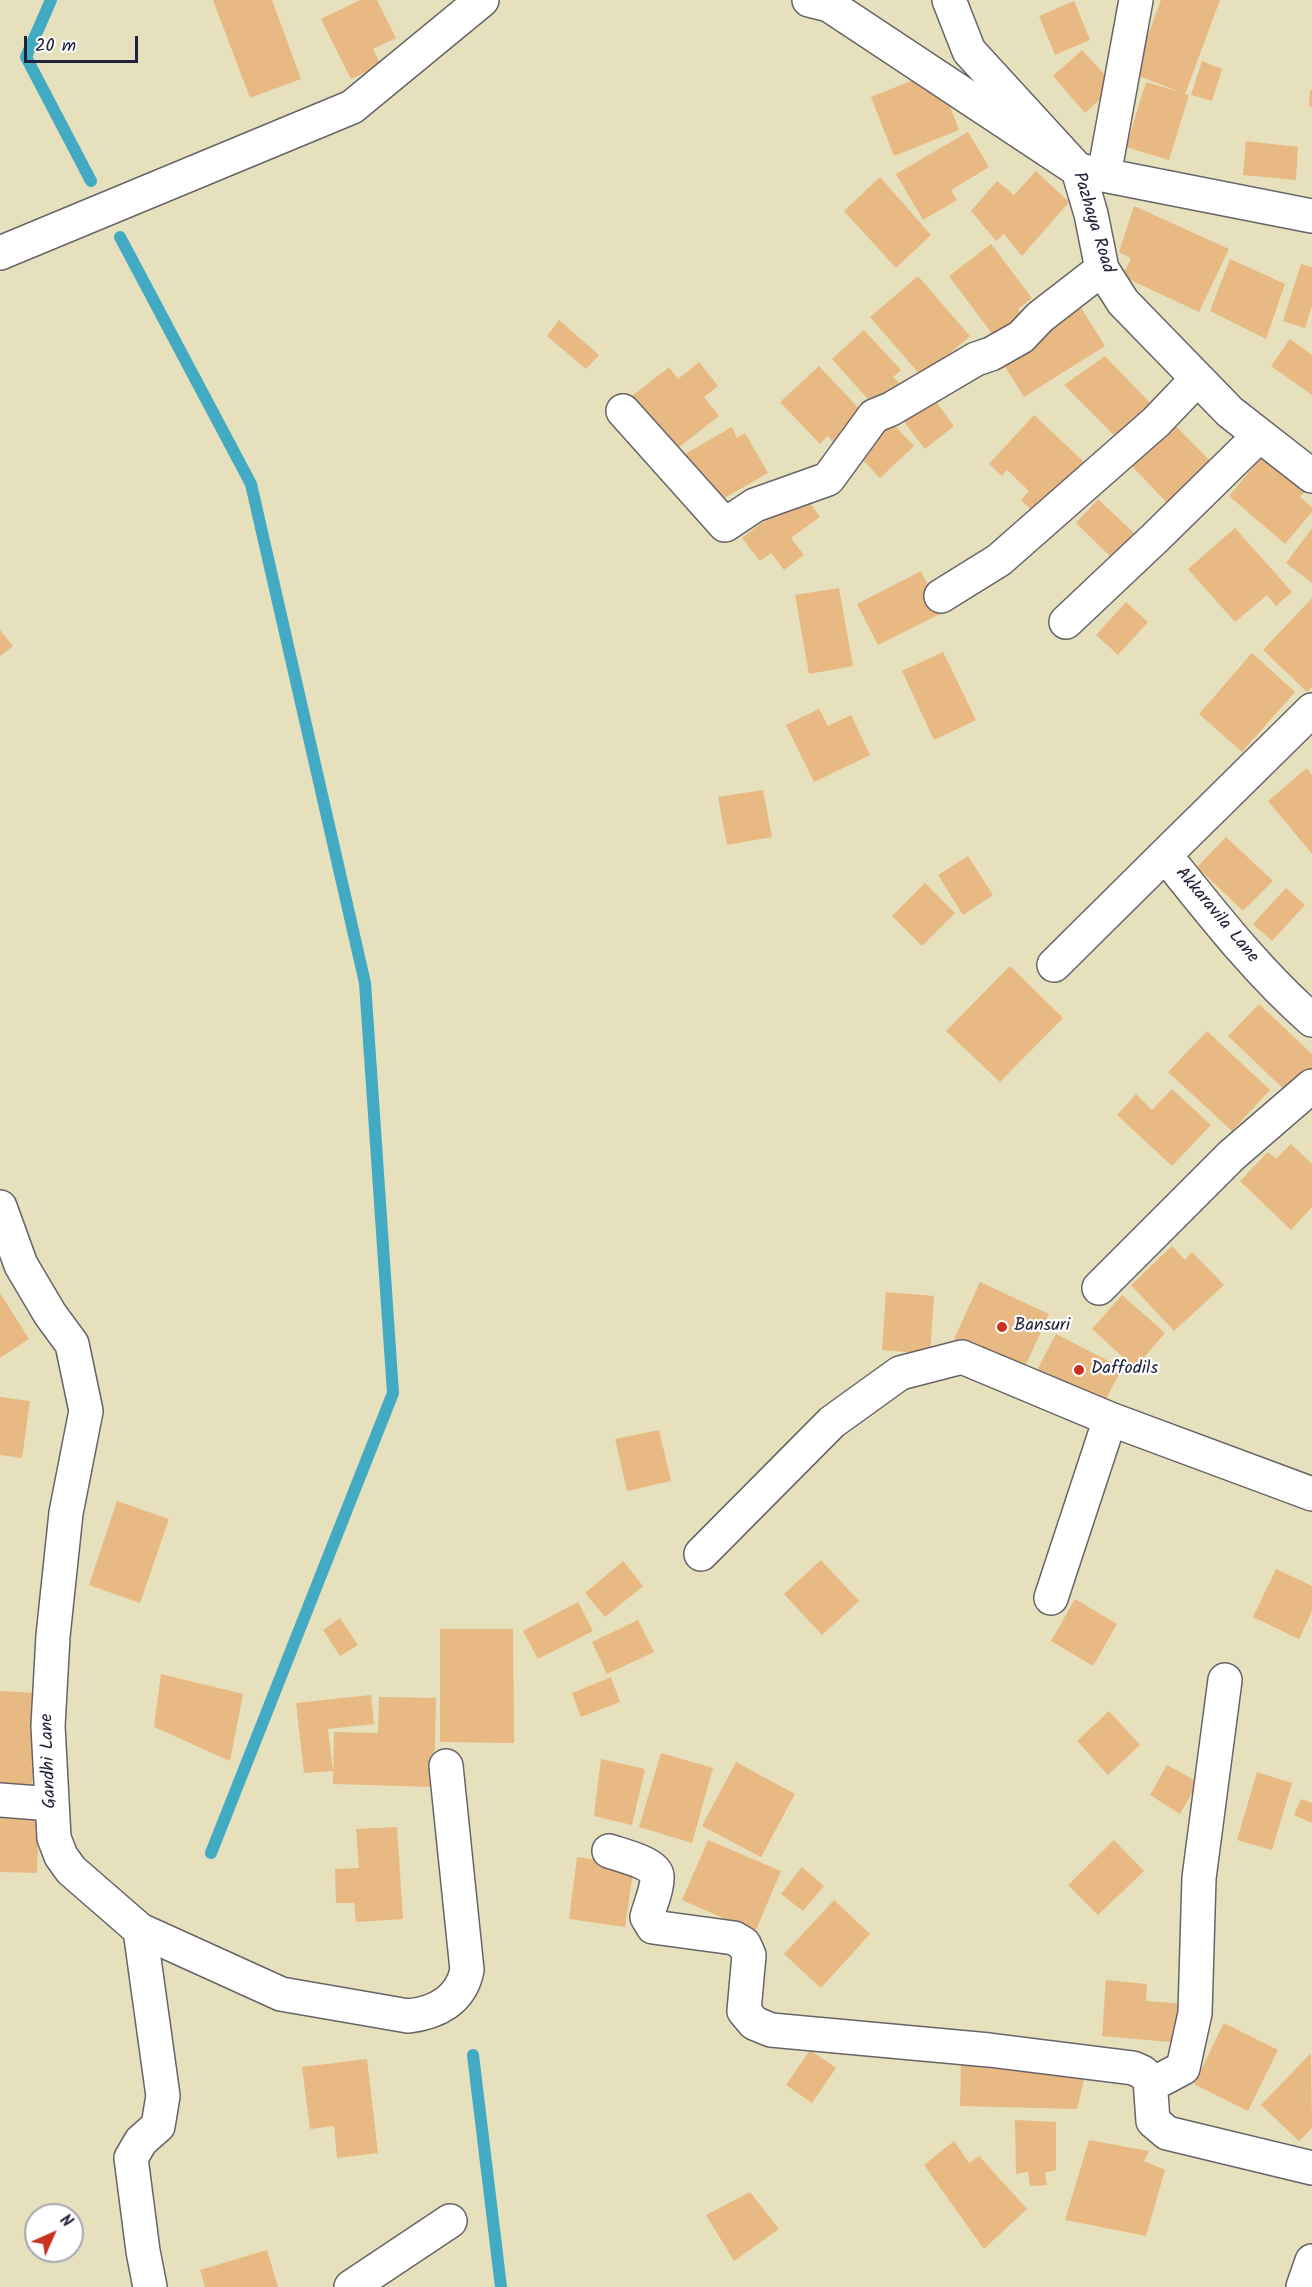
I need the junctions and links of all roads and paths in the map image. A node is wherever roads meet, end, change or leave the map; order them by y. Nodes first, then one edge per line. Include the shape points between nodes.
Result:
1 (482, 0) edge
2 (949, 0) edge
3 (1136, 0) edge
4 (819, 2) edge
5 (1091, 172) junction
6 (1312, 216) edge
7 (0, 252) edge
8 (1102, 269) junction
9 (1197, 379) junction
10 (624, 411) dead end
11 (1260, 436) junction
12 (1312, 476) edge
13 (941, 596) dead end
14 (1066, 622) dead end
15 (1312, 710) edge
16 (1165, 855) junction
17 (1054, 965) dead end
18 (1312, 1020) edge
19 (1312, 1086) edge
20 (0, 1207) edge
21 (6, 1242) edge
22 (1099, 1288) dead end
23 (1110, 1419) junction
24 (1312, 1494) edge
25 (701, 1554) dead end
26 (1051, 1598) dead end
27 (1225, 1680) dead end
28 (446, 1766) dead end
29 (0, 1800) edge
30 (52, 1804) junction
31 (609, 1851) dead end
32 (140, 1930) junction
33 (1151, 2085) junction
34 (1312, 2168) edge
35 (450, 2221) dead end
36 (1312, 2261) edge
37 (150, 2287) edge
38 (351, 2287) edge
39 (1303, 2287) edge

1 - 7 street via 352,107
2 - 5 street, Pazhaya Road via 969,51
3 - 5 street
4 - 5 street
5 - 6 street
5 - 8 street, Pazhaya Road via 1091,214
8 - 9 street, Pazhaya Road via 1123,302
8 - 10 street via 1040,317 1021,337 874,416 828,479 755,506 725,525
9 - 11 street, Pazhaya Road
9 - 13 street via 1156,422 1008,552
11 - 12 street, Pazhaya Road
11 - 14 street
15 - 16 street, Akkaravila Lane
16 - 17 street
16 - 18 street, Akkaravila Lane via 1227,931
19 - 22 street via 1232,1155
20 - 21 street, Gandhi Lane
21 - 30 street, Gandhi Lane via 72,1344 86,1411 66,1513 53,1636 48,1726
23 - 24 street
23 - 25 street via 962,1357 900,1372 832,1422
23 - 26 street
27 - 33 street via 1199,1878 1195,2013 1183,2068
28 - 32 street, Gandhi Lane via 467,1970 464,1984 436,2010 408,2016 281,1994
29 - 30 street
30 - 32 street, Gandhi Lane via 54,1838 61,1856 71,1870
31 - 33 street via 656,1871 647,1917 653,1927 734,1938 744,1944 749,1955 744,2011 757,2025 771,2030 1133,2068 1149,2077
32 - 37 street via 163,2096 158,2126 141,2141 131,2158
33 - 34 street via 1153,2121 1167,2133
35 - 38 street
36 - 39 street

